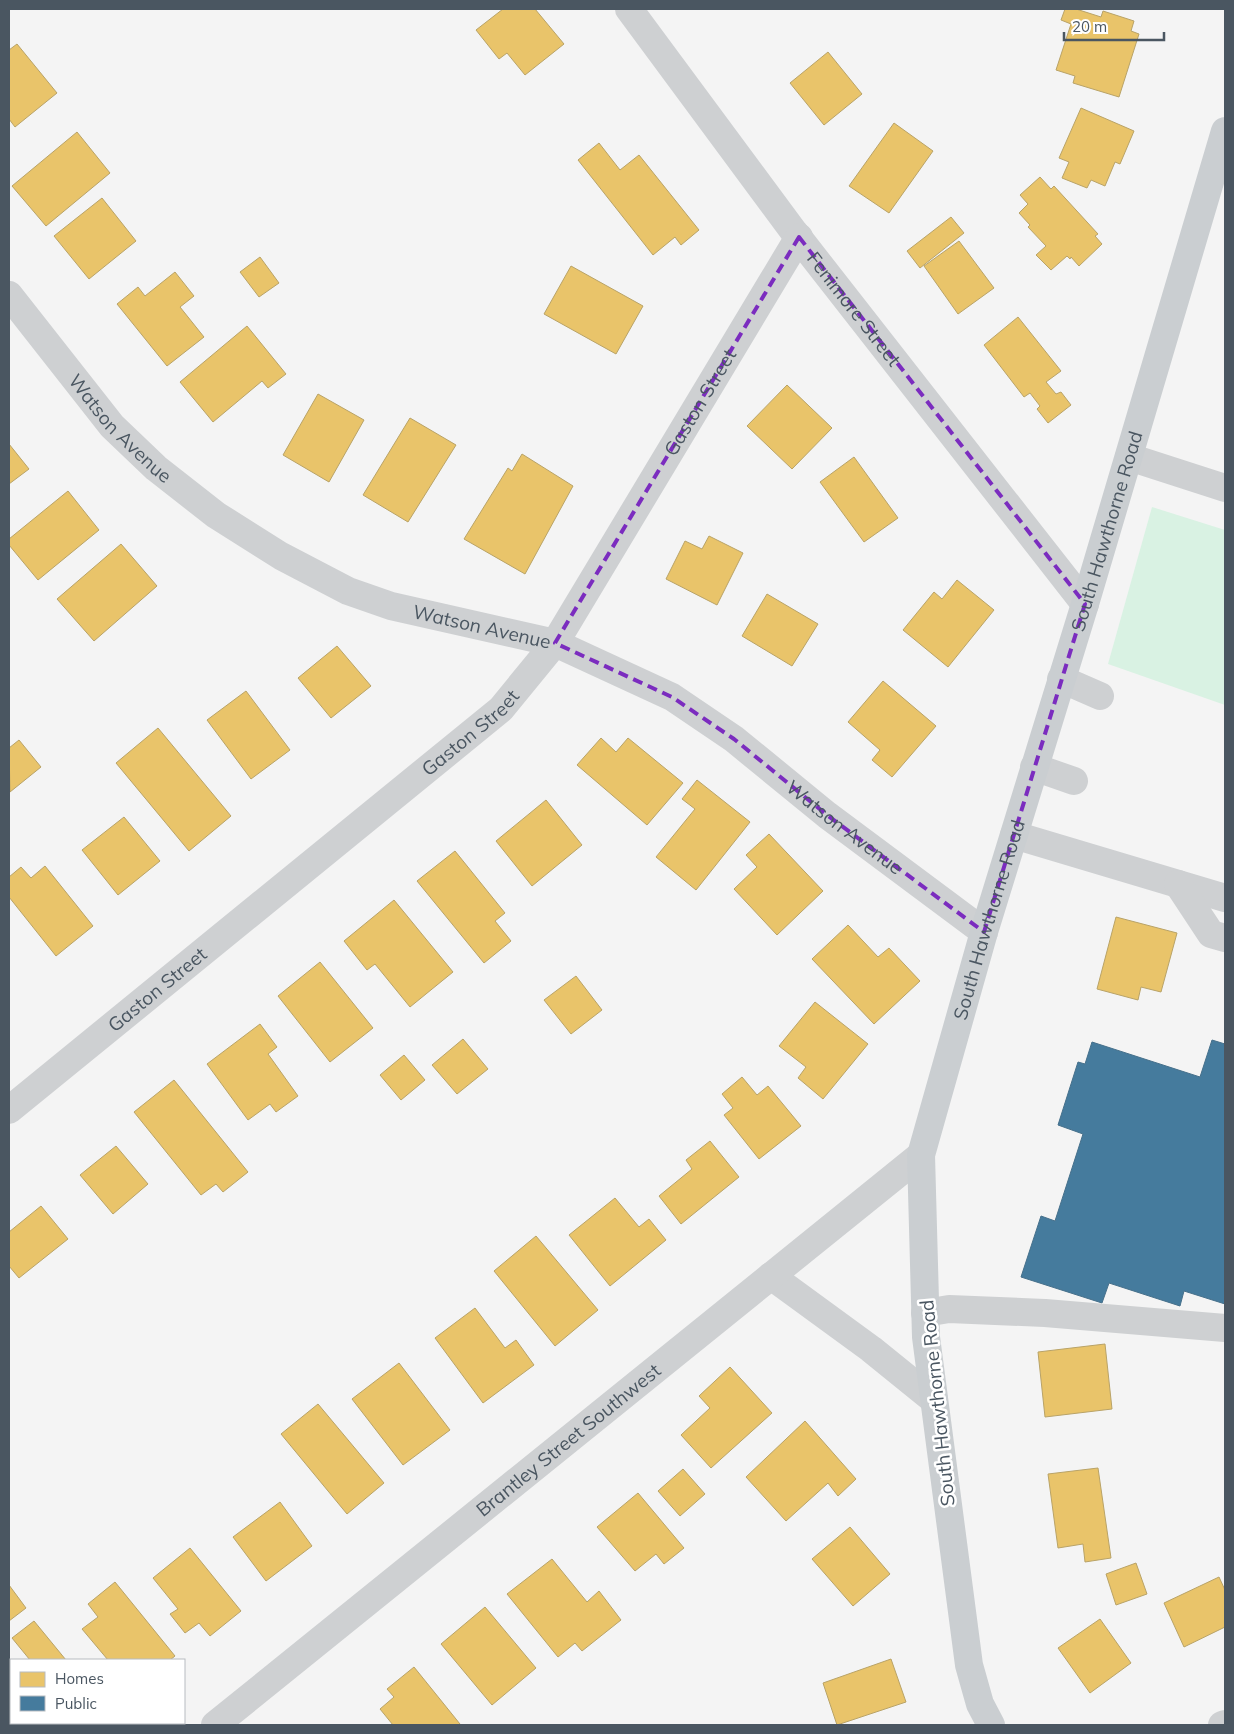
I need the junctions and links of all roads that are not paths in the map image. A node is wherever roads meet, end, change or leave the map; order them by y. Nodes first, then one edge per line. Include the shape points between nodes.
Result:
1 (629, 9) edge
2 (1225, 131) edge
3 (799, 237) junction
4 (9, 295) edge
5 (1129, 457) junction
6 (1225, 488) edge
7 (1085, 604) junction
8 (555, 643) junction
9 (1062, 680) junction
10 (1100, 696) dead end
11 (1034, 767) junction
12 (1074, 781) dead end
13 (1014, 835) junction
14 (1178, 884) junction
15 (1225, 898) edge
16 (984, 932) junction
17 (1225, 938) edge
18 (9, 1110) edge
19 (921, 1155) junction
20 (771, 1276) junction
21 (925, 1313) junction
22 (1225, 1328) edge
23 (934, 1400) junction
24 (215, 1725) edge
25 (991, 1725) edge

1 - 3 street, Fenimore Street
2 - 5 main road, South Hawthorne Road
3 - 7 street, Fenimore Street
3 - 8 street, Gaston Street
4 - 8 street, Watson Avenue via 112,426 156,468 216,515 281,556 348,591 390,606
5 - 6 street
5 - 7 main road, South Hawthorne Road
7 - 9 main road, South Hawthorne Road
8 - 16 street, Watson Avenue via 672,697 720,729 827,815
8 - 18 street, Gaston Street via 501,709
9 - 10 street
9 - 11 main road, South Hawthorne Road
11 - 12 street
11 - 13 main road, South Hawthorne Road
13 - 14 street
13 - 16 main road, South Hawthorne Road
14 - 15 street
14 - 17 street via 1211,934
16 - 19 main road, South Hawthorne Road
19 - 20 street, Brantley Street Southwest
19 - 21 main road, South Hawthorne Road
20 - 23 street
20 - 24 street, Brantley Street Southwest
21 - 22 street via 949,1309 1046,1313
21 - 23 main road, South Hawthorne Road
23 - 25 main road, South Hawthorne Road via 969,1665 980,1704

